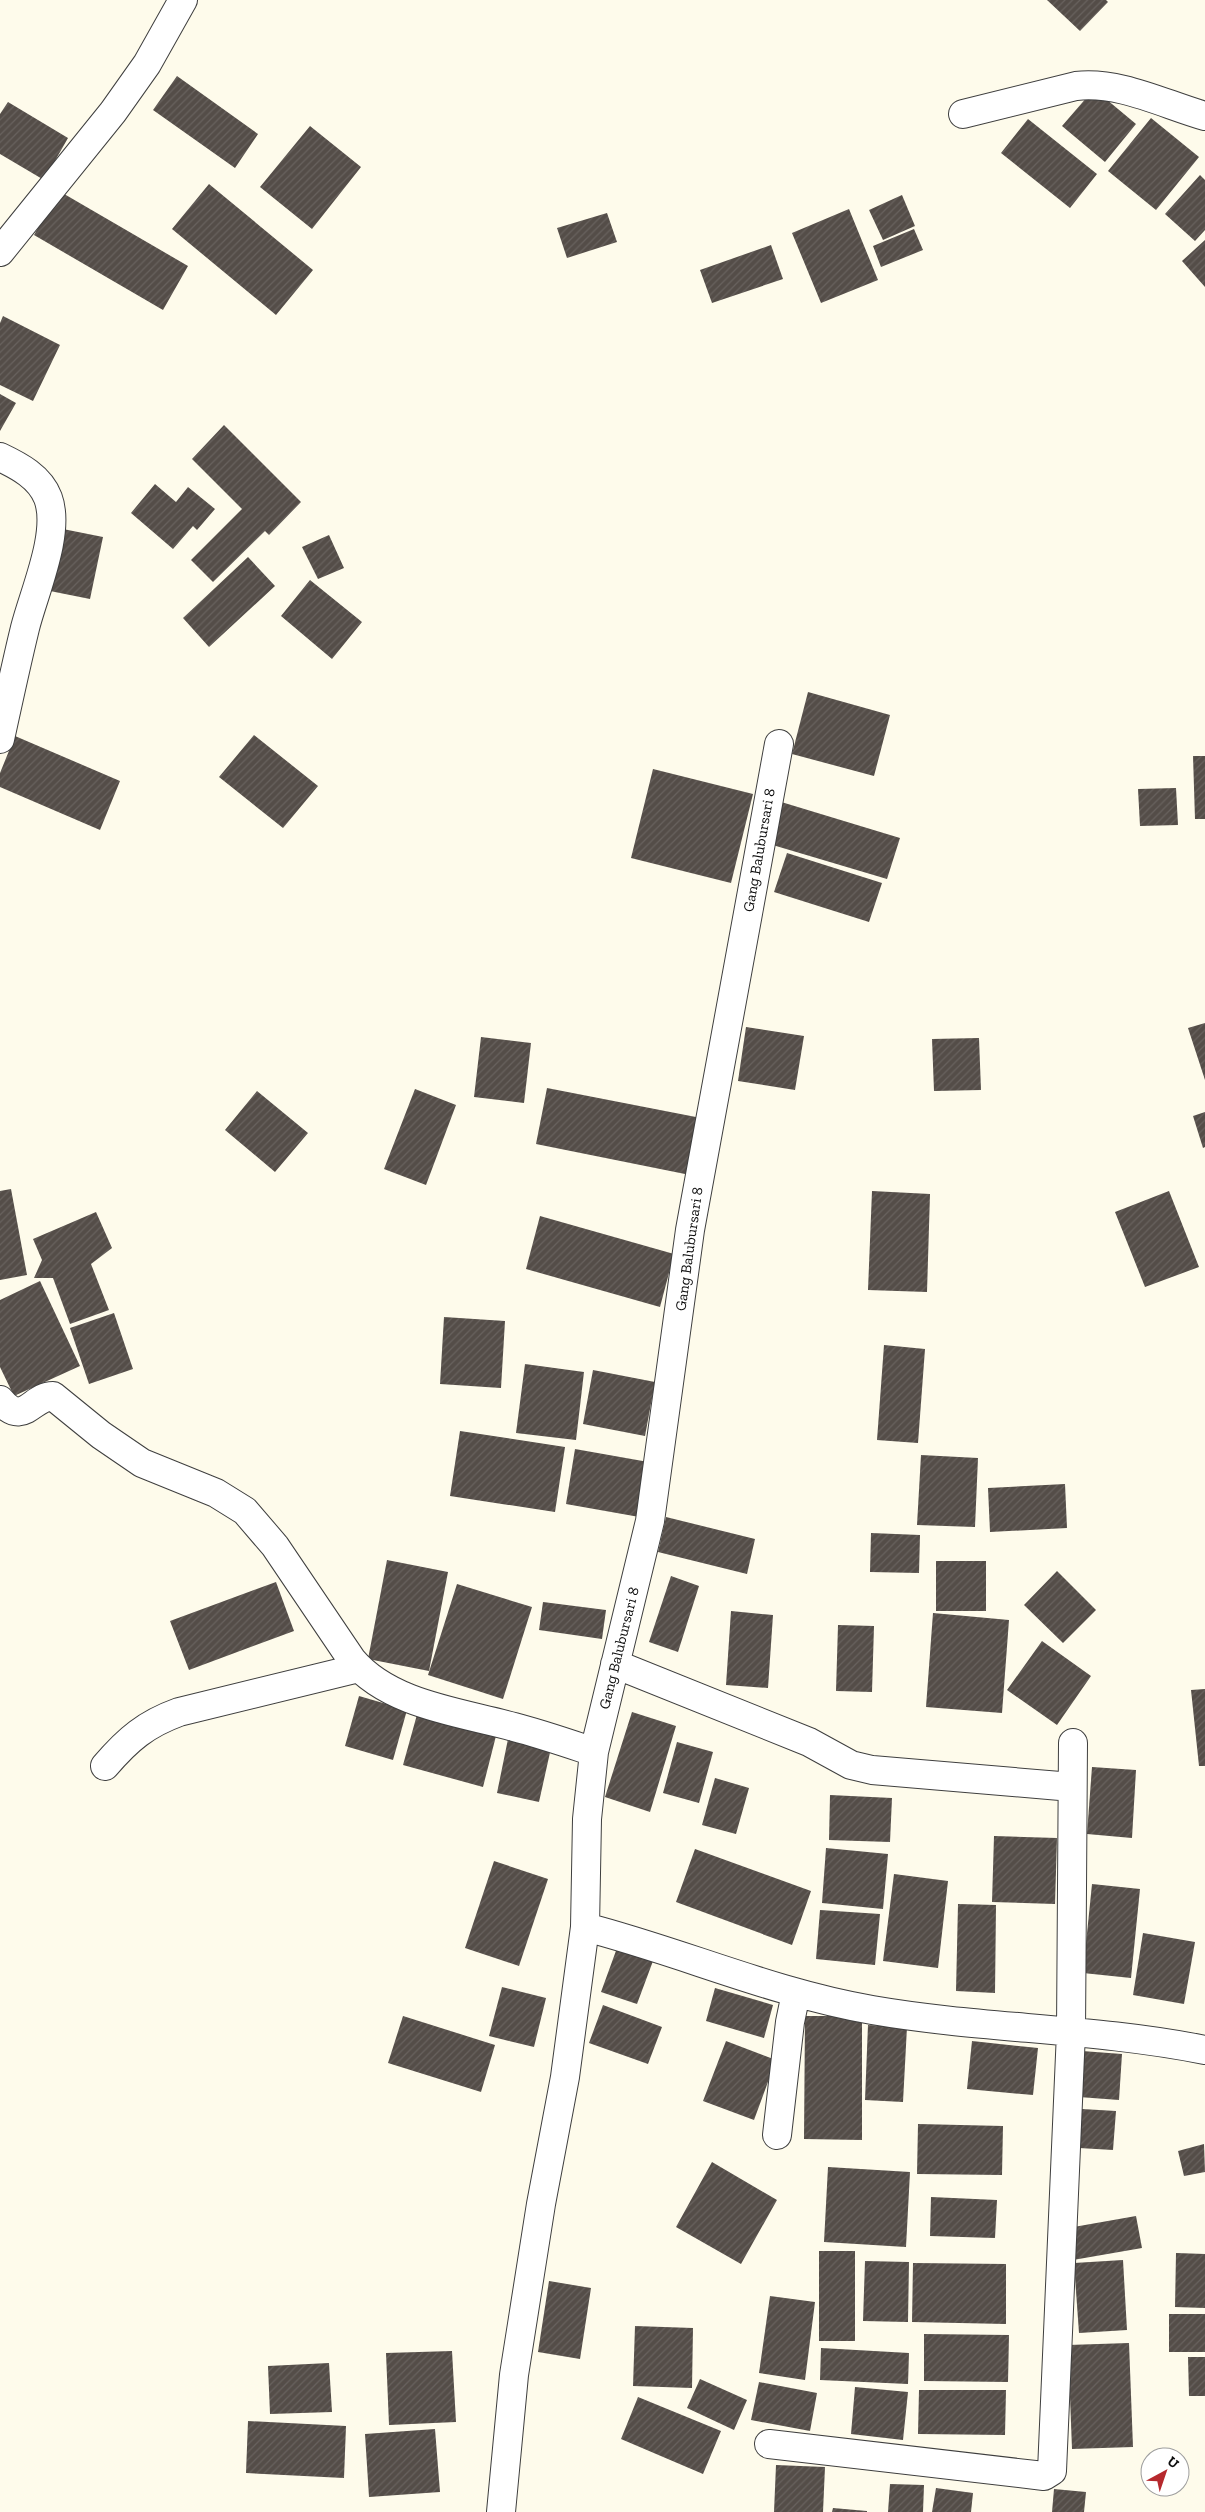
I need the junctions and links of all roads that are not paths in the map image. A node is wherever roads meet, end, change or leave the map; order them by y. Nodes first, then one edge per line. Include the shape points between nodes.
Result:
1 (183, 0) edge
2 (963, 114) dead end
3 (1205, 116) edge
4 (0, 252) edge
5 (0, 457) edge
6 (0, 739) edge
7 (779, 744) dead end
8 (0, 1400) edge
9 (615, 1664) junction
10 (359, 1668) junction
11 (1073, 1743) dead end
12 (594, 1752) junction
13 (106, 1766) dead end
14 (1072, 1787) junction
15 (586, 1927) junction
16 (796, 1993) junction
17 (1070, 2032) junction
18 (1205, 2050) edge
19 (777, 2135) dead end
20 (769, 2444) dead end
21 (501, 2512) edge

1 - 4 street via 147,64 113,112
2 - 3 street via 1092,84
5 - 6 street via 40,484 48,498 51,535 24,630
7 - 9 street, Gang Balubursari 8 via 690,1230 650,1521
8 - 10 street via 6,1407 24,1411 54,1396 101,1435 142,1463 232,1502 263,1530
9 - 12 street, Gang Balubursari 8
9 - 14 street via 809,1742 851,1765 872,1770
10 - 12 street via 385,1687 425,1703
10 - 13 street via 159,1719 126,1742
11 - 14 street
12 - 15 street, Gang Balubursari 8 via 586,1819
14 - 17 street
15 - 16 street
15 - 21 street, Gang Balubursari 8 via 565,2077 514,2375
16 - 17 street via 910,2016
16 - 19 street
17 - 18 street
17 - 20 street via 1052,2471 1044,2476

